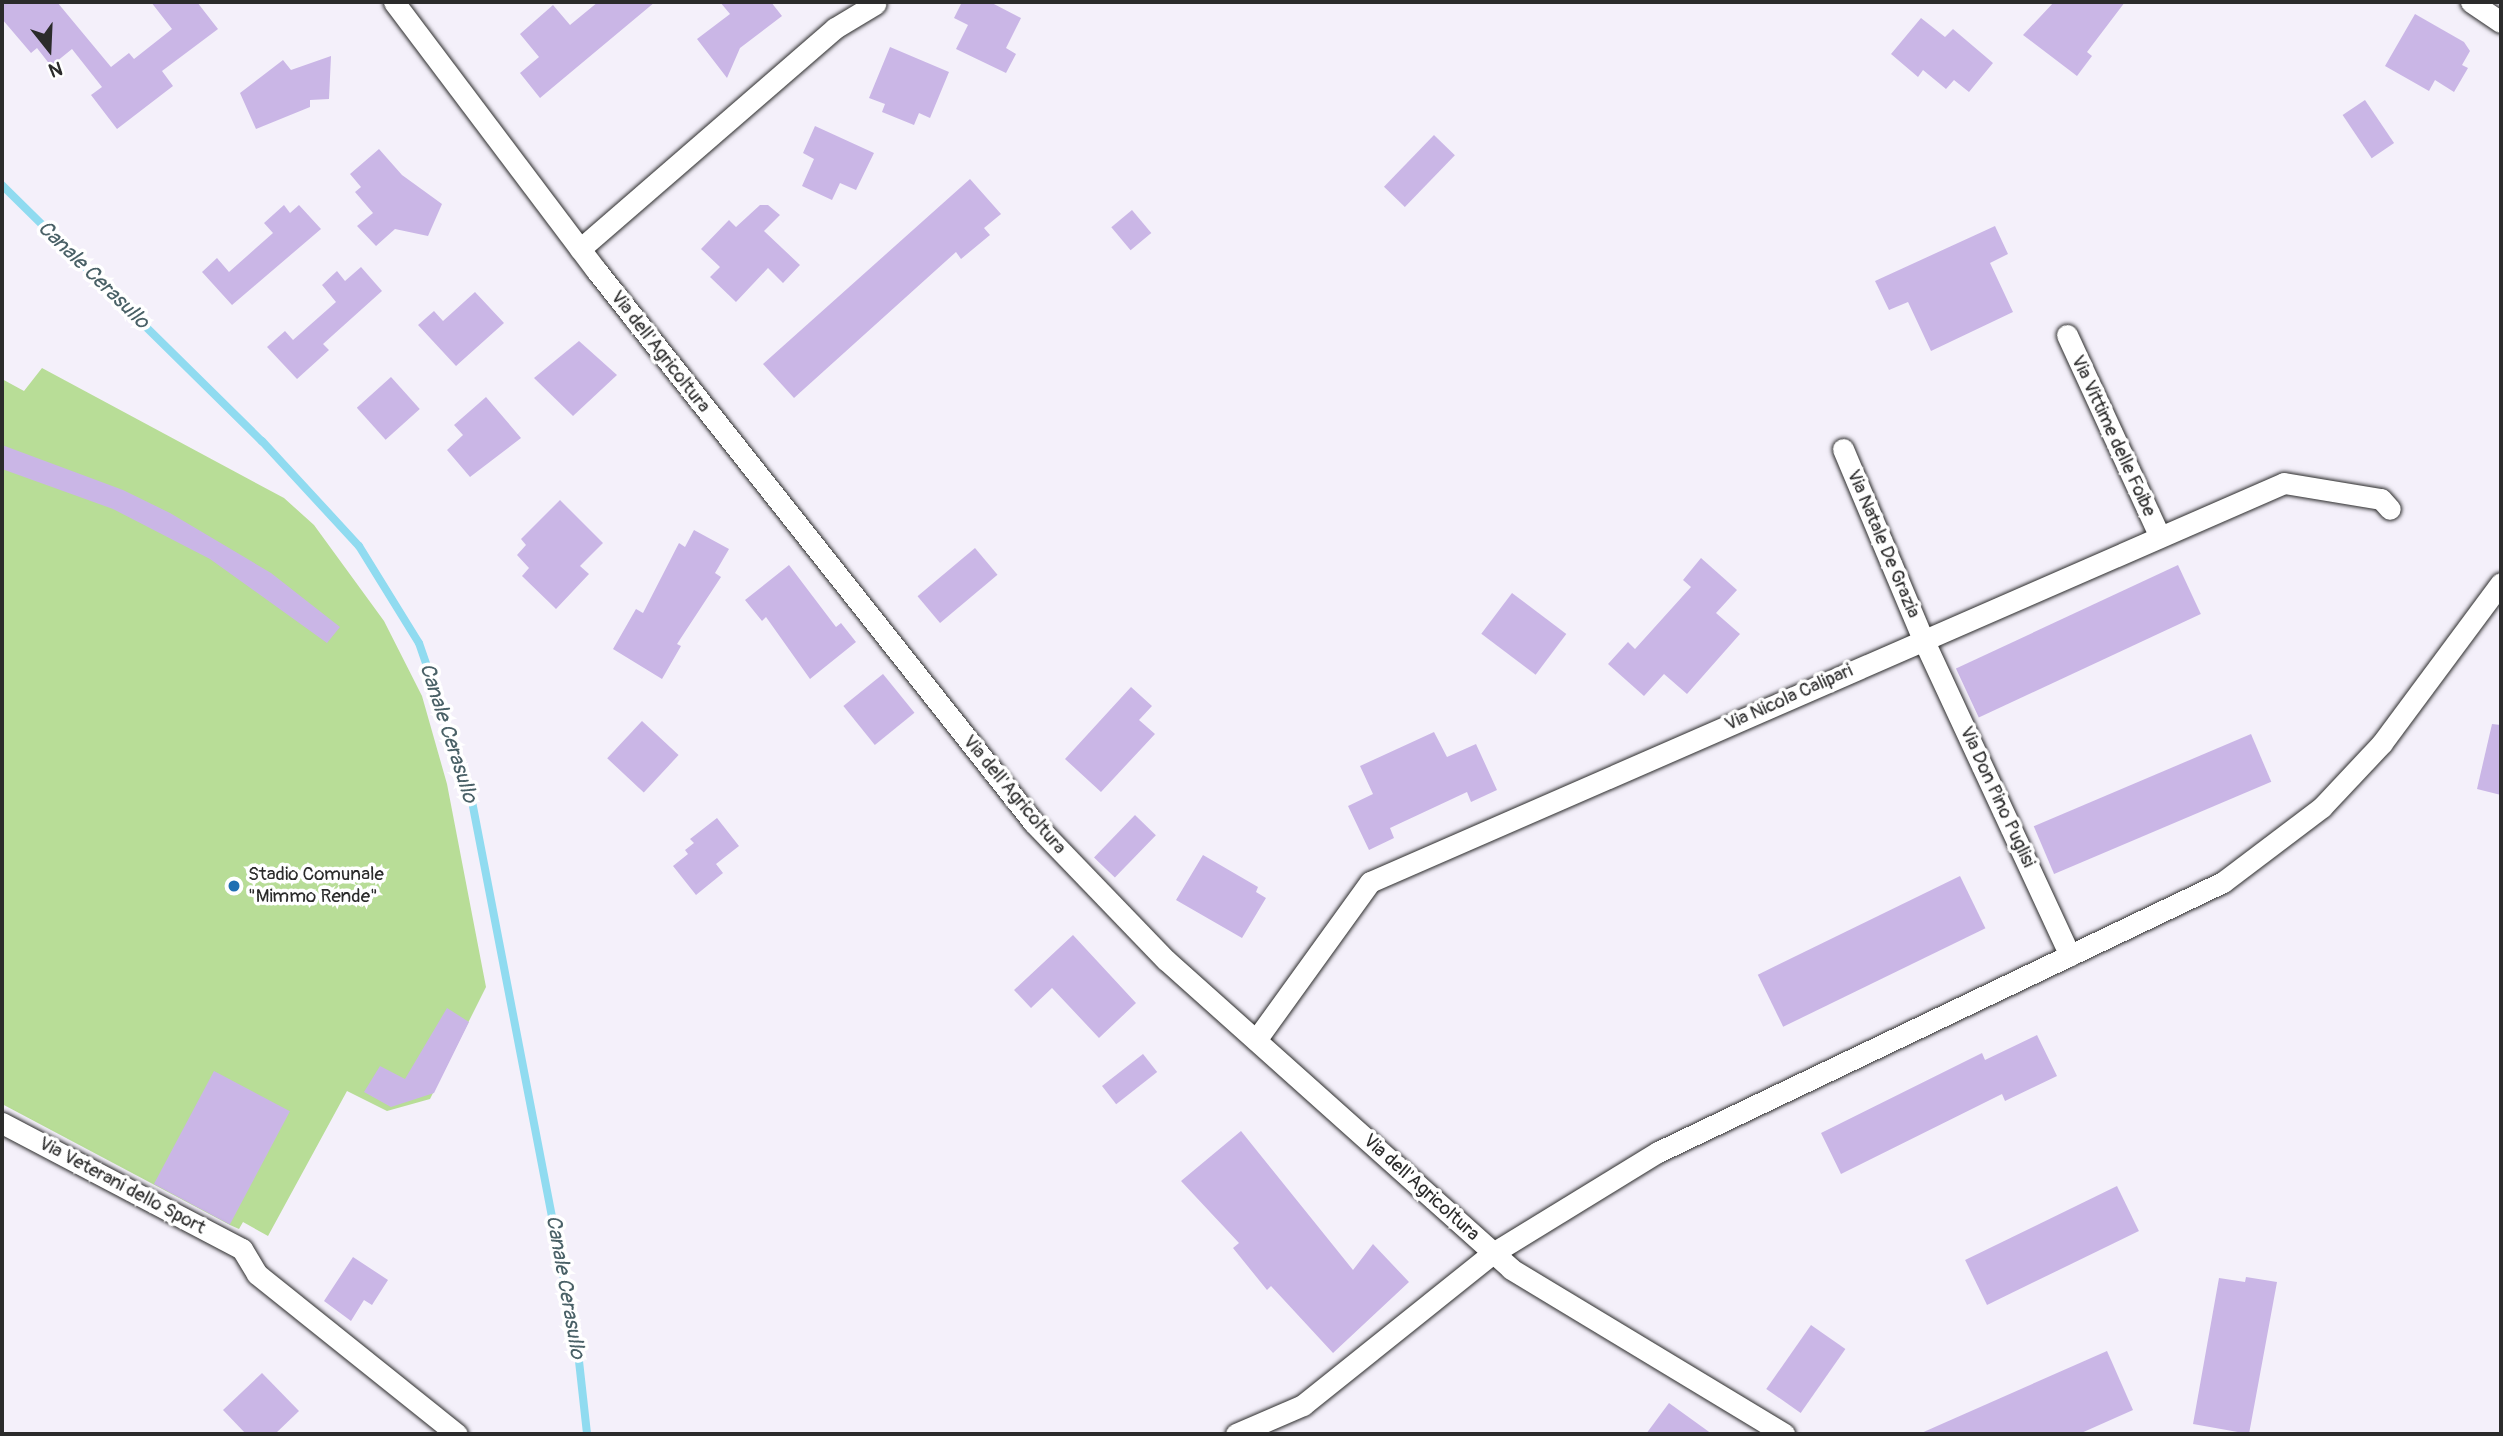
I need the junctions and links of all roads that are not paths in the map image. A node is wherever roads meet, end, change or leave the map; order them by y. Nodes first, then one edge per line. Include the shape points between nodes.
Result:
1 (394, 2) edge
2 (874, 4) dead end
3 (580, 248) junction
4 (2067, 335) dead end
5 (1843, 449) dead end
6 (2390, 509) dead end
7 (2160, 537) junction
8 (2501, 583) edge
9 (1923, 639) junction
10 (2070, 956) junction
11 (1256, 1040) junction
12 (2, 1124) edge
13 (1493, 1252) junction
14 (457, 1434) edge
15 (1236, 1434) edge
16 (1784, 1434) edge

1 - 3 street, Via dell'Agricoltura
2 - 3 street via 835,28
3 - 11 street, Via dell'Agricoltura via 1034,823 1166,960
4 - 7 street, Via Vittime delle Foibe
5 - 9 street, Via Natale De Grazia
6 - 7 street, Via Nicola Calipari via 2381,499 2284,483
7 - 9 street, Via Nicola Calipari
8 - 10 street via 2382,743 2322,807 2224,882
9 - 10 street, Via Don Pino Puglisi
9 - 11 street, Via Nicola Calipari via 1370,883
10 - 13 street via 1658,1152
11 - 13 street, Via dell'Agricoltura
12 - 14 street, Via Veterani dello Sport via 242,1249 257,1274
13 - 15 street via 1303,1405
13 - 16 street, Via dell'Agricoltura via 1511,1269

